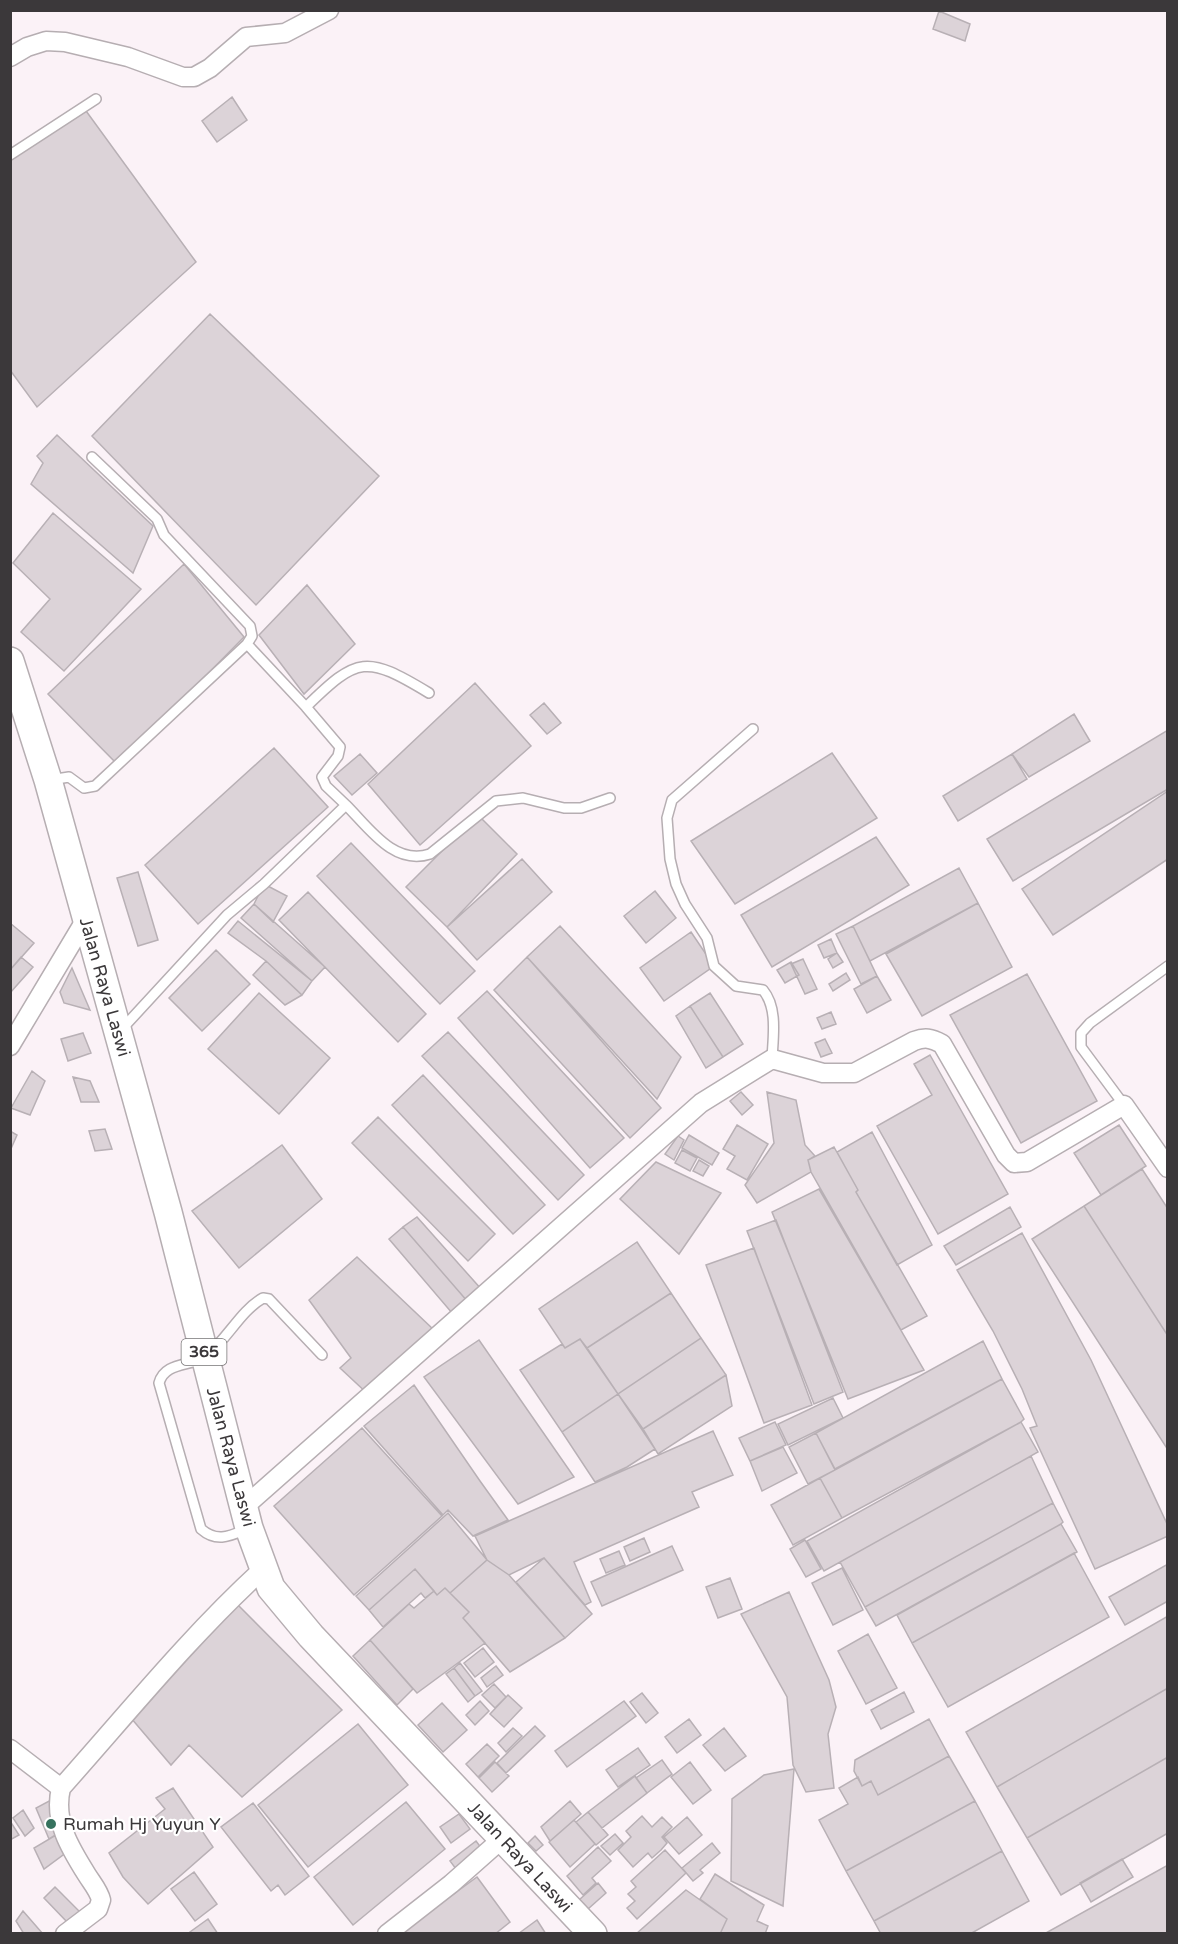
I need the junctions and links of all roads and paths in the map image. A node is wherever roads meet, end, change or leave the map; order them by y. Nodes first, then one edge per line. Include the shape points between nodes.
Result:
1 (329, 10) edge
2 (10, 57) edge
3 (96, 99) dead end
4 (10, 155) edge
5 (92, 457) dead end
6 (247, 644) junction
7 (10, 661) edge
8 (429, 693) dead end
9 (306, 707) junction
10 (753, 729) dead end
11 (48, 780) junction
12 (610, 798) dead end
13 (346, 805) junction
14 (86, 919) junction
15 (1167, 966) edge
16 (118, 1033) junction
17 (10, 1046) edge
18 (772, 1059) junction
19 (1124, 1105) junction
20 (1167, 1168) edge
21 (322, 1355) dead end
22 (205, 1357) junction
23 (246, 1518) junction
24 (262, 1570) junction
25 (10, 1749) edge
26 (61, 1788) junction
27 (503, 1838) junction
28 (65, 1934) edge
29 (387, 1934) edge
30 (593, 1934) edge

1 - 2 street via 285,33 246,37 194,77 65,42 46,41
3 - 4 lane
5 - 6 lane via 157,519 164,535 250,626 252,636
6 - 9 lane
6 - 11 lane via 95,786 84,788 69,777
7 - 11 main road, Jalan Raya Laswi / 365
8 - 9 lane via 387,670 367,666 345,672
9 - 13 lane via 340,747 322,777
10 - 18 lane via 672,800 667,818 676,884 707,938 714,966 736,986 763,990 767,996 773,1018
11 - 14 main road, Jalan Raya Laswi / 365
12 - 13 lane via 572,808 523,798 496,801 430,854 419,857 396,852
13 - 16 lane via 227,915
14 - 16 main road, Jalan Raya Laswi / 365
14 - 17 street
15 - 19 lane via 1081,1033 1081,1047
16 - 22 main road, Jalan Raya Laswi / 365
18 - 19 street via 823,1073 854,1073 914,1041 934,1039 942,1044 1006,1155 1021,1165
18 - 23 street via 701,1103
19 - 20 street
21 - 22 lane via 269,1299 263,1298
22 - 23 main road, Jalan Raya Laswi / 365
22 - 23 lane via 170,1369 159,1383 201,1529 207,1535 224,1539
23 - 24 main road, Jalan Raya Laswi / 365
24 - 26 street via 160,1672
24 - 27 main road, Jalan Raya Laswi / 365 via 271,1588 311,1636
25 - 26 street
26 - 28 street via 59,1820 101,1900 98,1909
27 - 29 street
27 - 30 main road, Jalan Raya Laswi / 365

